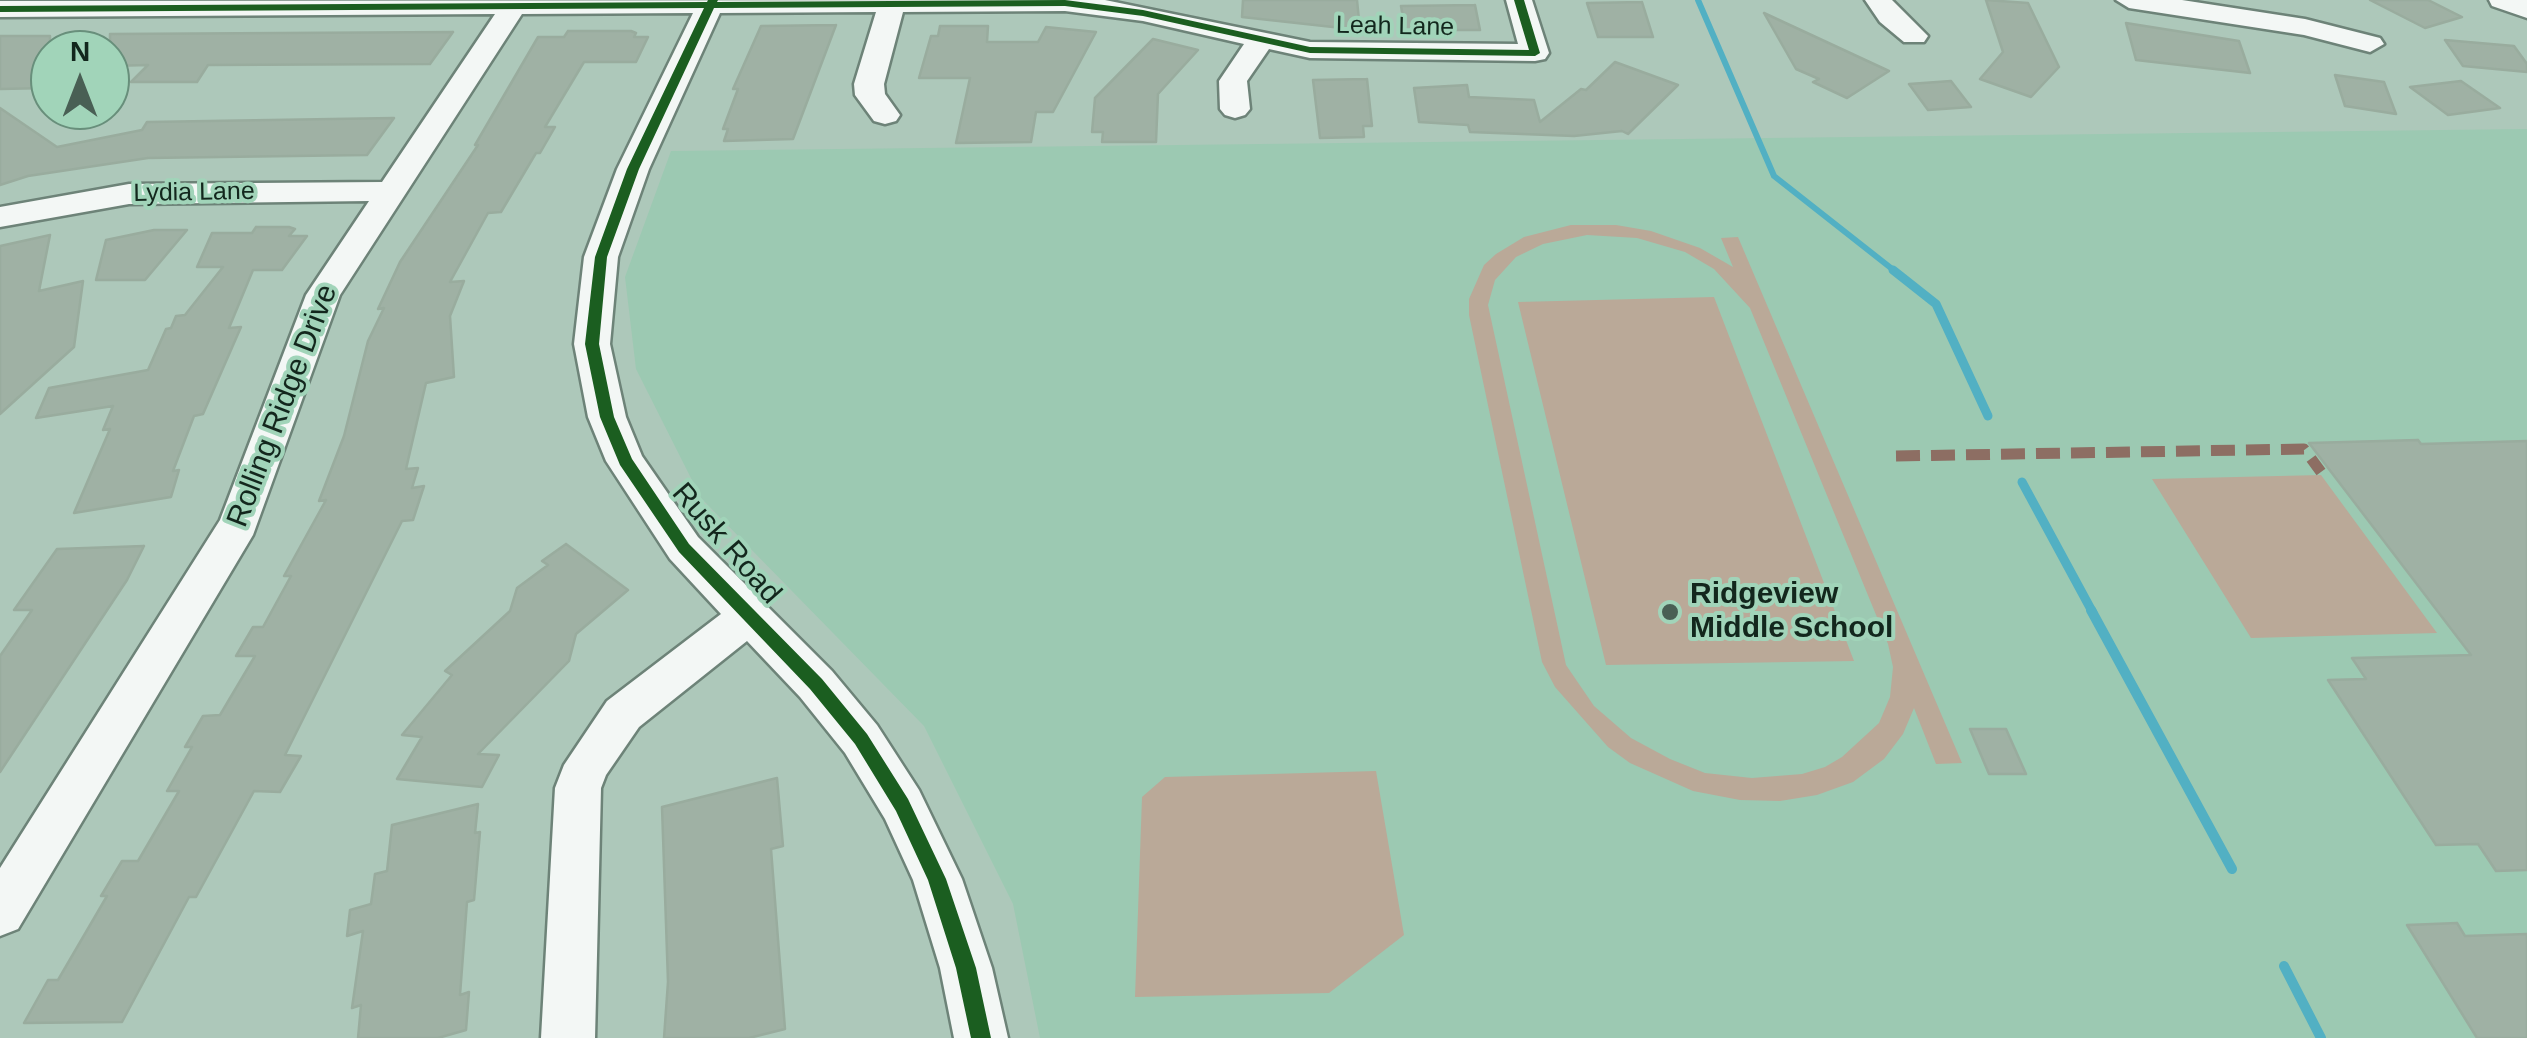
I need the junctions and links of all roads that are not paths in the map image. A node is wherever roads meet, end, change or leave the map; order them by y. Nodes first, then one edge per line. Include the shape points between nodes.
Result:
1 (1519, 0) edge
2 (1878, 0) edge
3 (2129, 0) edge
4 (2502, 0) edge
5 (893, 1) edge
6 (712, 2) edge
7 (1149, 6) edge
8 (513, 7) junction
9 (0, 9) edge
10 (2527, 10) edge
11 (1914, 36) dead end
12 (1260, 42) junction
13 (2370, 44) dead end
14 (1235, 109) dead end
15 (885, 115) dead end
16 (389, 191) junction
17 (0, 217) edge
18 (750, 616) junction
19 (0, 912) edge
20 (568, 1038) edge
21 (981, 1038) edge

1 - 12 street, Leah Lane via 1535,54 1310,50
2 - 11 street
3 - 13 street via 2305,27
4 - 10 street
5 - 6 street, Leah Lane
5 - 7 street, Leah Lane
5 - 15 street via 869,84
6 - 8 street, Leah Lane
6 - 18 street, Rusk Road via 612,216 592,344 607,417 625,460 684,548
7 - 12 street, Leah Lane
8 - 9 street, Leah Lane
8 - 16 street, Rolling Ridge Drive
12 - 14 street via 1234,81
16 - 17 street, Lydia Lane via 129,194
16 - 19 street, Rolling Ridge Drive via 323,295 256,488 219,562
18 - 20 street via 623,714 587,765 575,824
18 - 21 street, Rusk Road via 861,739 902,805 937,879

